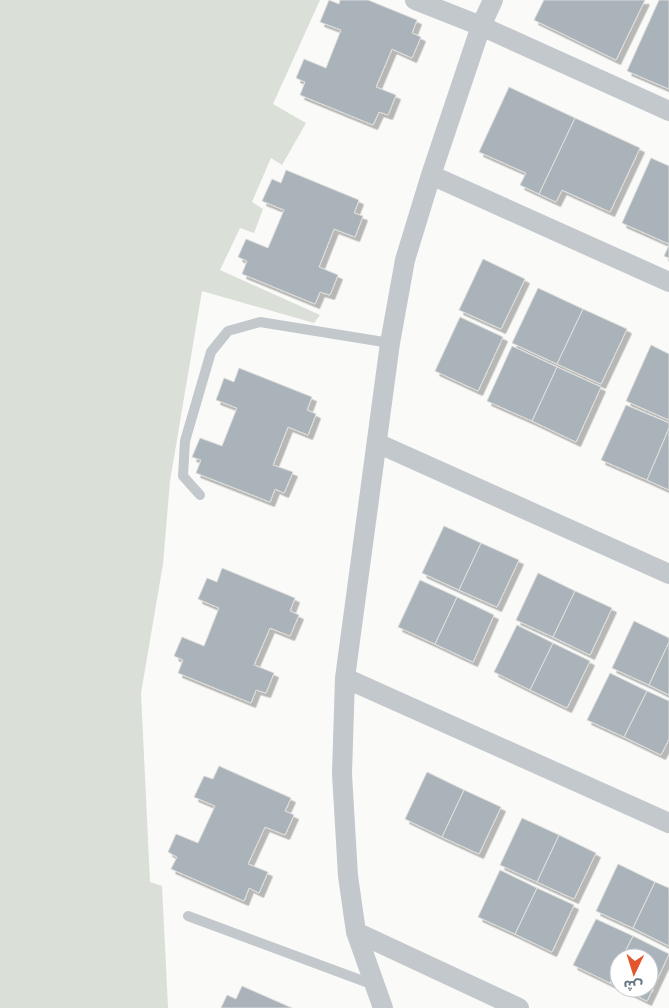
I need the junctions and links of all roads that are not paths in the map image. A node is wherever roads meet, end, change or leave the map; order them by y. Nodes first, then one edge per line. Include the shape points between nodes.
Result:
1 (415, 0) edge
2 (493, 0) edge
3 (481, 26) junction
4 (669, 111) edge
5 (431, 175) junction
6 (669, 282) edge
7 (390, 343) junction
8 (377, 442) junction
9 (200, 495) dead end
10 (669, 574) edge
11 (344, 678) junction
12 (669, 823) edge
13 (188, 916) dead end
14 (356, 932) junction
15 (374, 985) junction
16 (383, 1008) edge
17 (520, 1008) edge

1 - 3 street
2 - 3 street
3 - 4 street
3 - 5 street
5 - 6 street
5 - 7 street via 405,260
7 - 8 street
7 - 9 lane via 260,322 228,331 212,352 185,441 183,476
8 - 10 street
8 - 11 street
11 - 12 street
11 - 14 street via 342,774 348,876
13 - 15 lane
14 - 15 street
14 - 17 street
15 - 16 street

